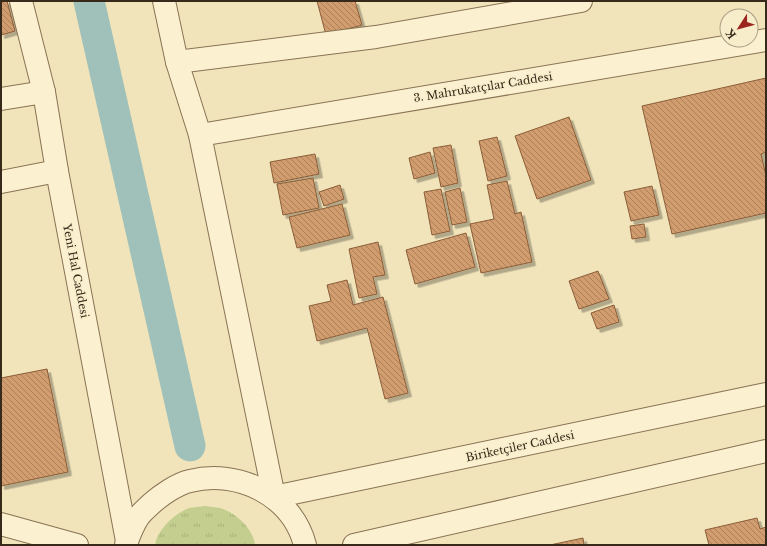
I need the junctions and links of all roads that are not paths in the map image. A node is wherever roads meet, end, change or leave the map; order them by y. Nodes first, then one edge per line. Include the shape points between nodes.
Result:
1 (21, 1) edge
2 (164, 1) edge
3 (581, 1) edge
4 (766, 40) edge
5 (177, 62) junction
6 (44, 92) junction
7 (1, 100) edge
8 (200, 135) junction
9 (57, 170) junction
10 (1, 182) edge
11 (766, 394) edge
12 (766, 450) edge
13 (274, 497) junction
14 (1, 524) edge
15 (126, 543) edge
16 (77, 545) edge
17 (305, 545) edge
18 (354, 545) edge

1 - 6 street, Yeni Hal Caddesi
2 - 5 street
3 - 5 street via 376,37
4 - 8 street, 3. Mahrukatçılar Caddesi
5 - 8 street
6 - 7 street
6 - 9 street, Yeni Hal Caddesi
8 - 13 street
9 - 10 street
9 - 15 street, Yeni Hal Caddesi
11 - 13 street, Biriketçiler Caddesi
12 - 18 street
13 - 15 street via 248,483 219,477 189,481 162,494 140,514
13 - 17 street via 291,515
14 - 16 street

